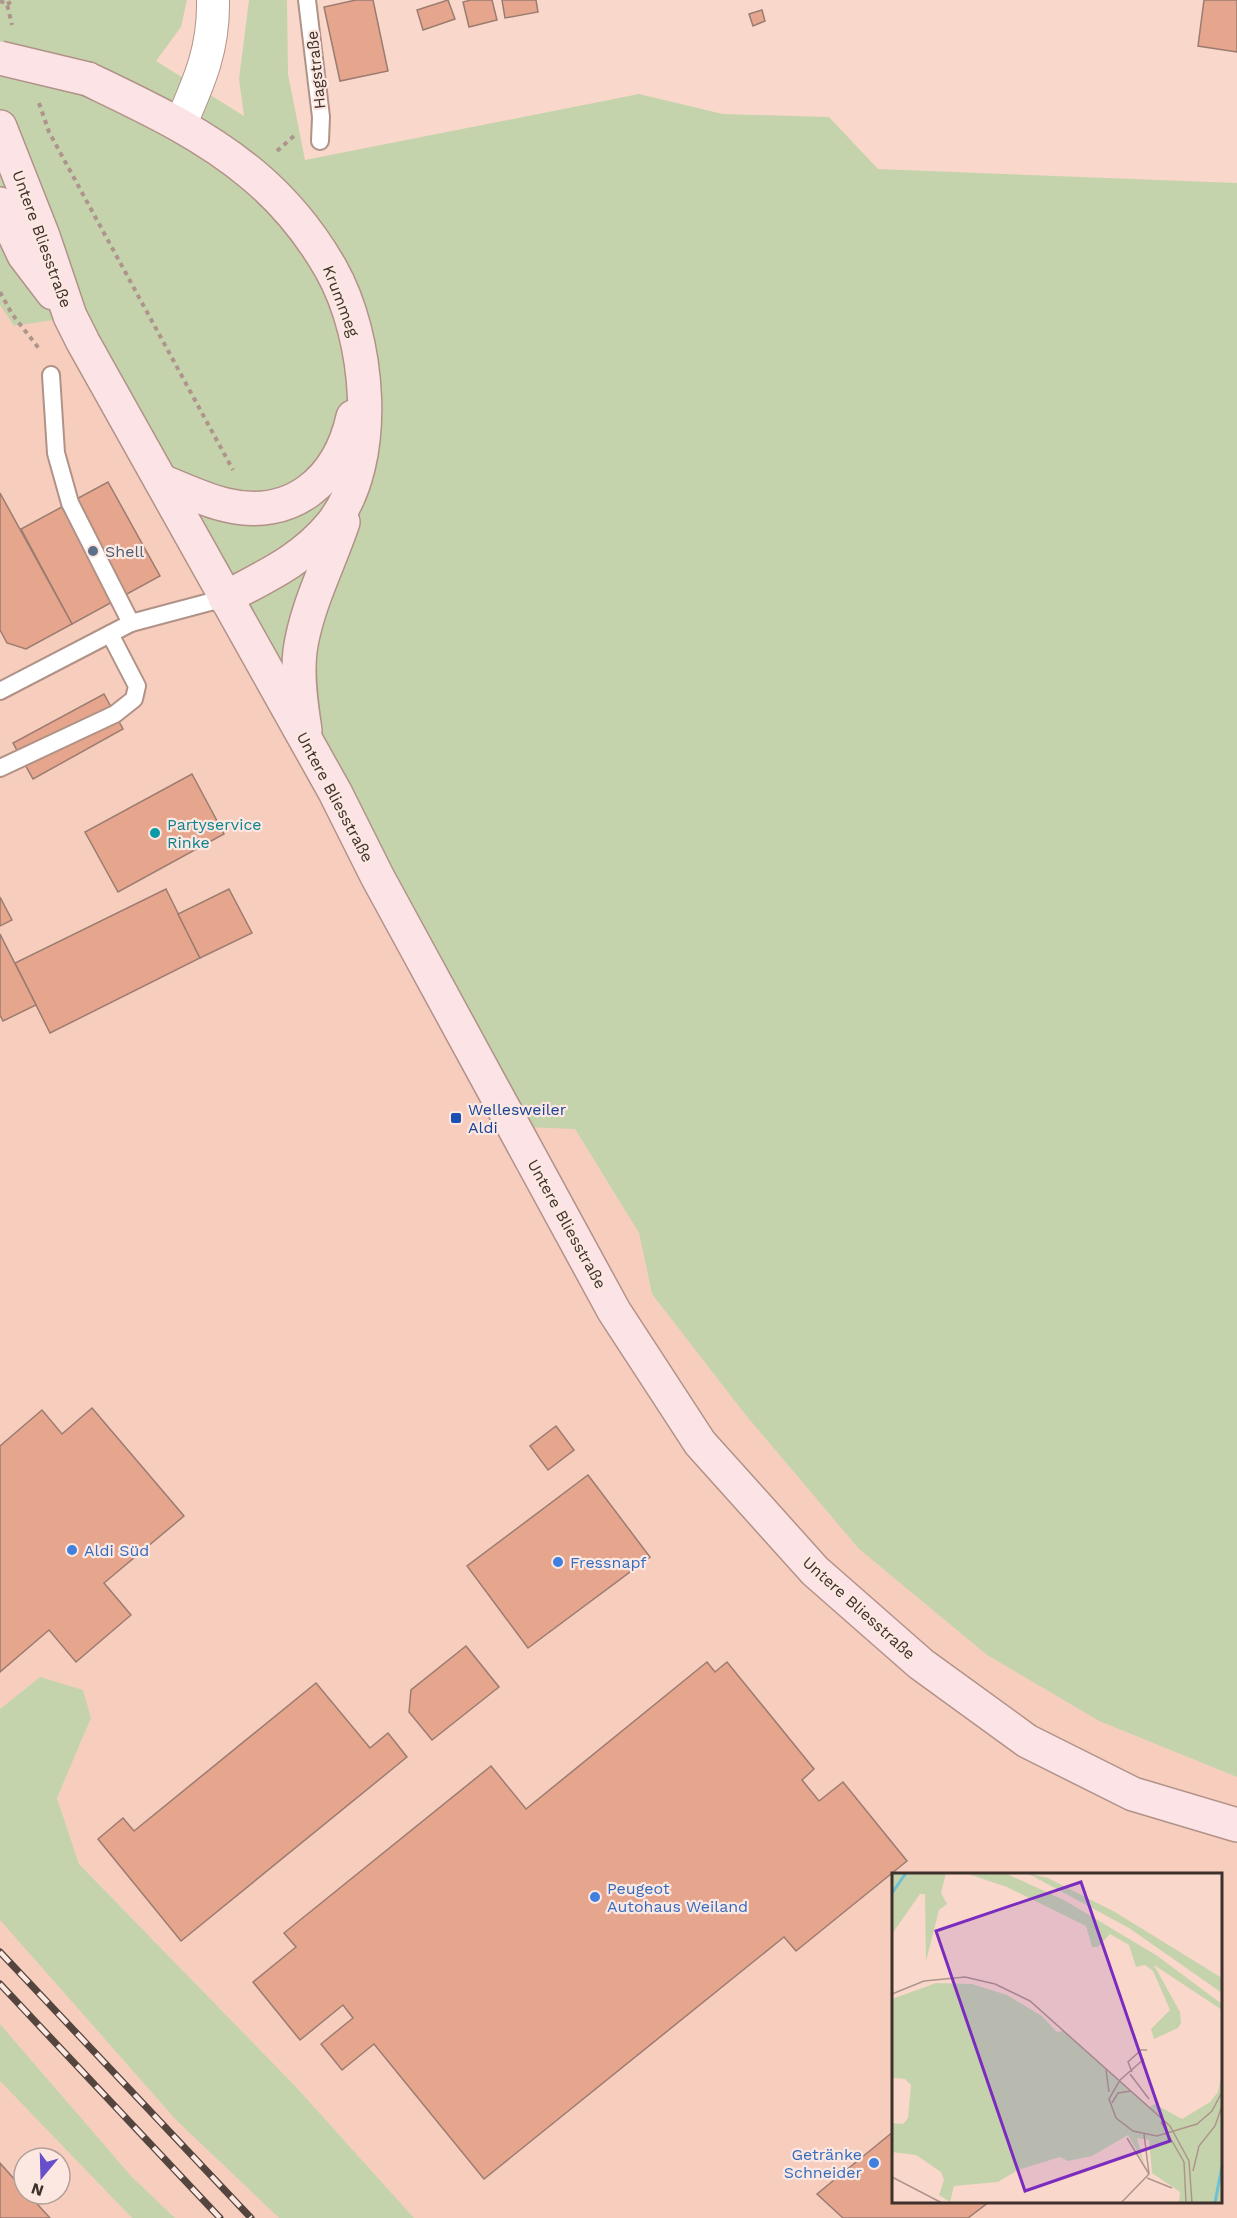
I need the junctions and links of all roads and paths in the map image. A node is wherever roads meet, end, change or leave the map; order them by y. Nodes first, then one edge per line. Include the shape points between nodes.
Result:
1 (15, 0) edge
2 (213, 0) edge
3 (307, 0) edge
4 (0, 1) edge
5 (7, 4) junction
6 (8, 47) edge
7 (38, 99) dead end
8 (321, 117) junction
9 (181, 123) junction
10 (0, 127) edge
11 (320, 141) dead end
12 (253, 175) junction
13 (0, 204) edge
14 (70, 316) junction
15 (363, 369) junction
16 (51, 375) dead end
17 (161, 481) junction
18 (355, 483) junction
19 (254, 509) junction
20 (225, 598) junction
21 (131, 623) junction
22 (110, 634) junction
23 (0, 691) edge
24 (308, 744) junction
25 (0, 768) edge
26 (1237, 1825) edge

1 - 5 path
2 - 9 street via 214,30 204,72
3 - 8 lane, Hagstraße
4 - 5 path
5 - 6 path
6 - 9 main road, Krummeg, bridge
7 - 19 path via 49,132
8 - 11 lane, Hagstraße
8 - 12 path via 288,141
9 - 12 main road, Krummeg
10 - 14 main road, Untere Bliesstraße via 44,236
12 - 15 main road, Krummeg via 298,219 332,270 350,317
13 - 14 main road, Untere Bliesstraße via 24,255
14 - 17 main road, Untere Bliesstraße
15 - 18 main road, Krummeg via 366,423
15 - 19 main road via 350,429 332,470 308,494 274,507
16 - 21 lane via 56,453 70,503
17 - 19 main road via 225,505
17 - 20 main road, Untere Bliesstraße
18 - 20 main road, Krummeg via 333,522 308,551
18 - 24 main road via 300,651 300,702
20 - 21 lane
20 - 24 main road, Untere Bliesstraße
21 - 22 lane
22 - 23 lane
22 - 25 lane via 137,686 134,699 115,714
24 - 26 main road, Untere Bliesstraße via 614,1311 700,1443 815,1571 921,1664 1017,1734 1133,1794

